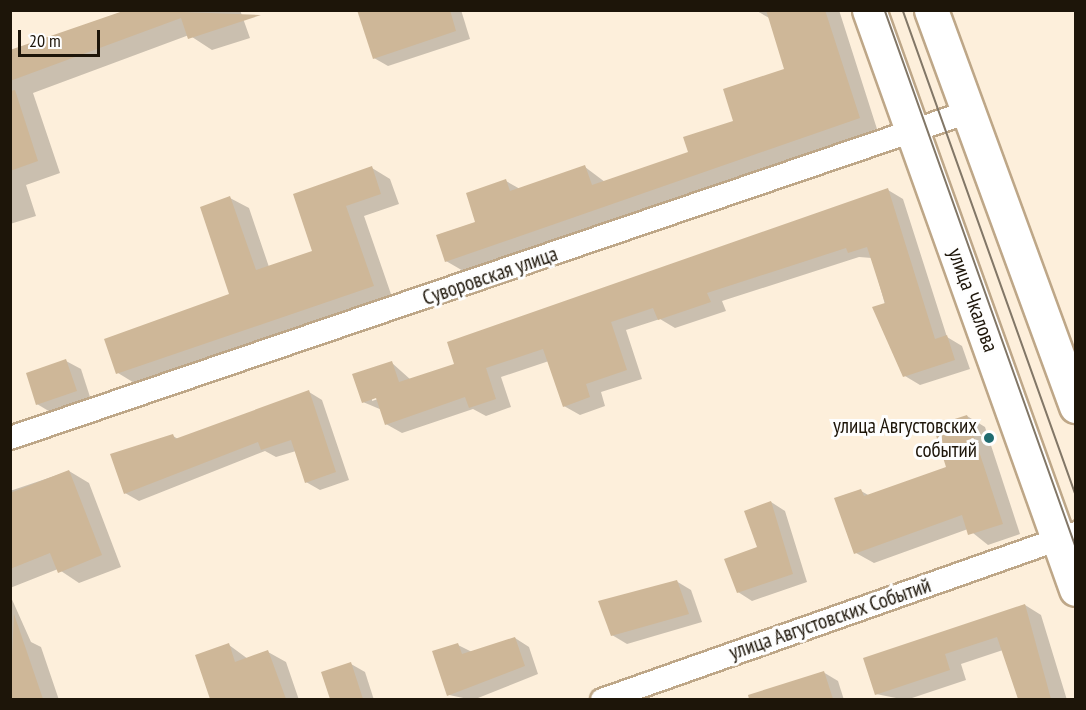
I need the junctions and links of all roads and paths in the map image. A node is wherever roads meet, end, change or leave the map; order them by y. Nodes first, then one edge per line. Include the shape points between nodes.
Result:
1 (869, 10) edge
2 (931, 10) edge
3 (968, 112) junction
4 (914, 133) junction
5 (1076, 406) edge
6 (10, 438) edge
7 (1067, 536) edge
8 (1076, 589) edge
9 (602, 699) edge

1 - 4 main road, улица Чкалова
2 - 3 main road
3 - 4 street, Суворовская улица
3 - 5 main road
4 - 6 street, Суворовская улица
4 - 7 main road, улица Чкалова
7 - 8 main road, улица Чкалова
7 - 9 street, улица Августовских Событий

